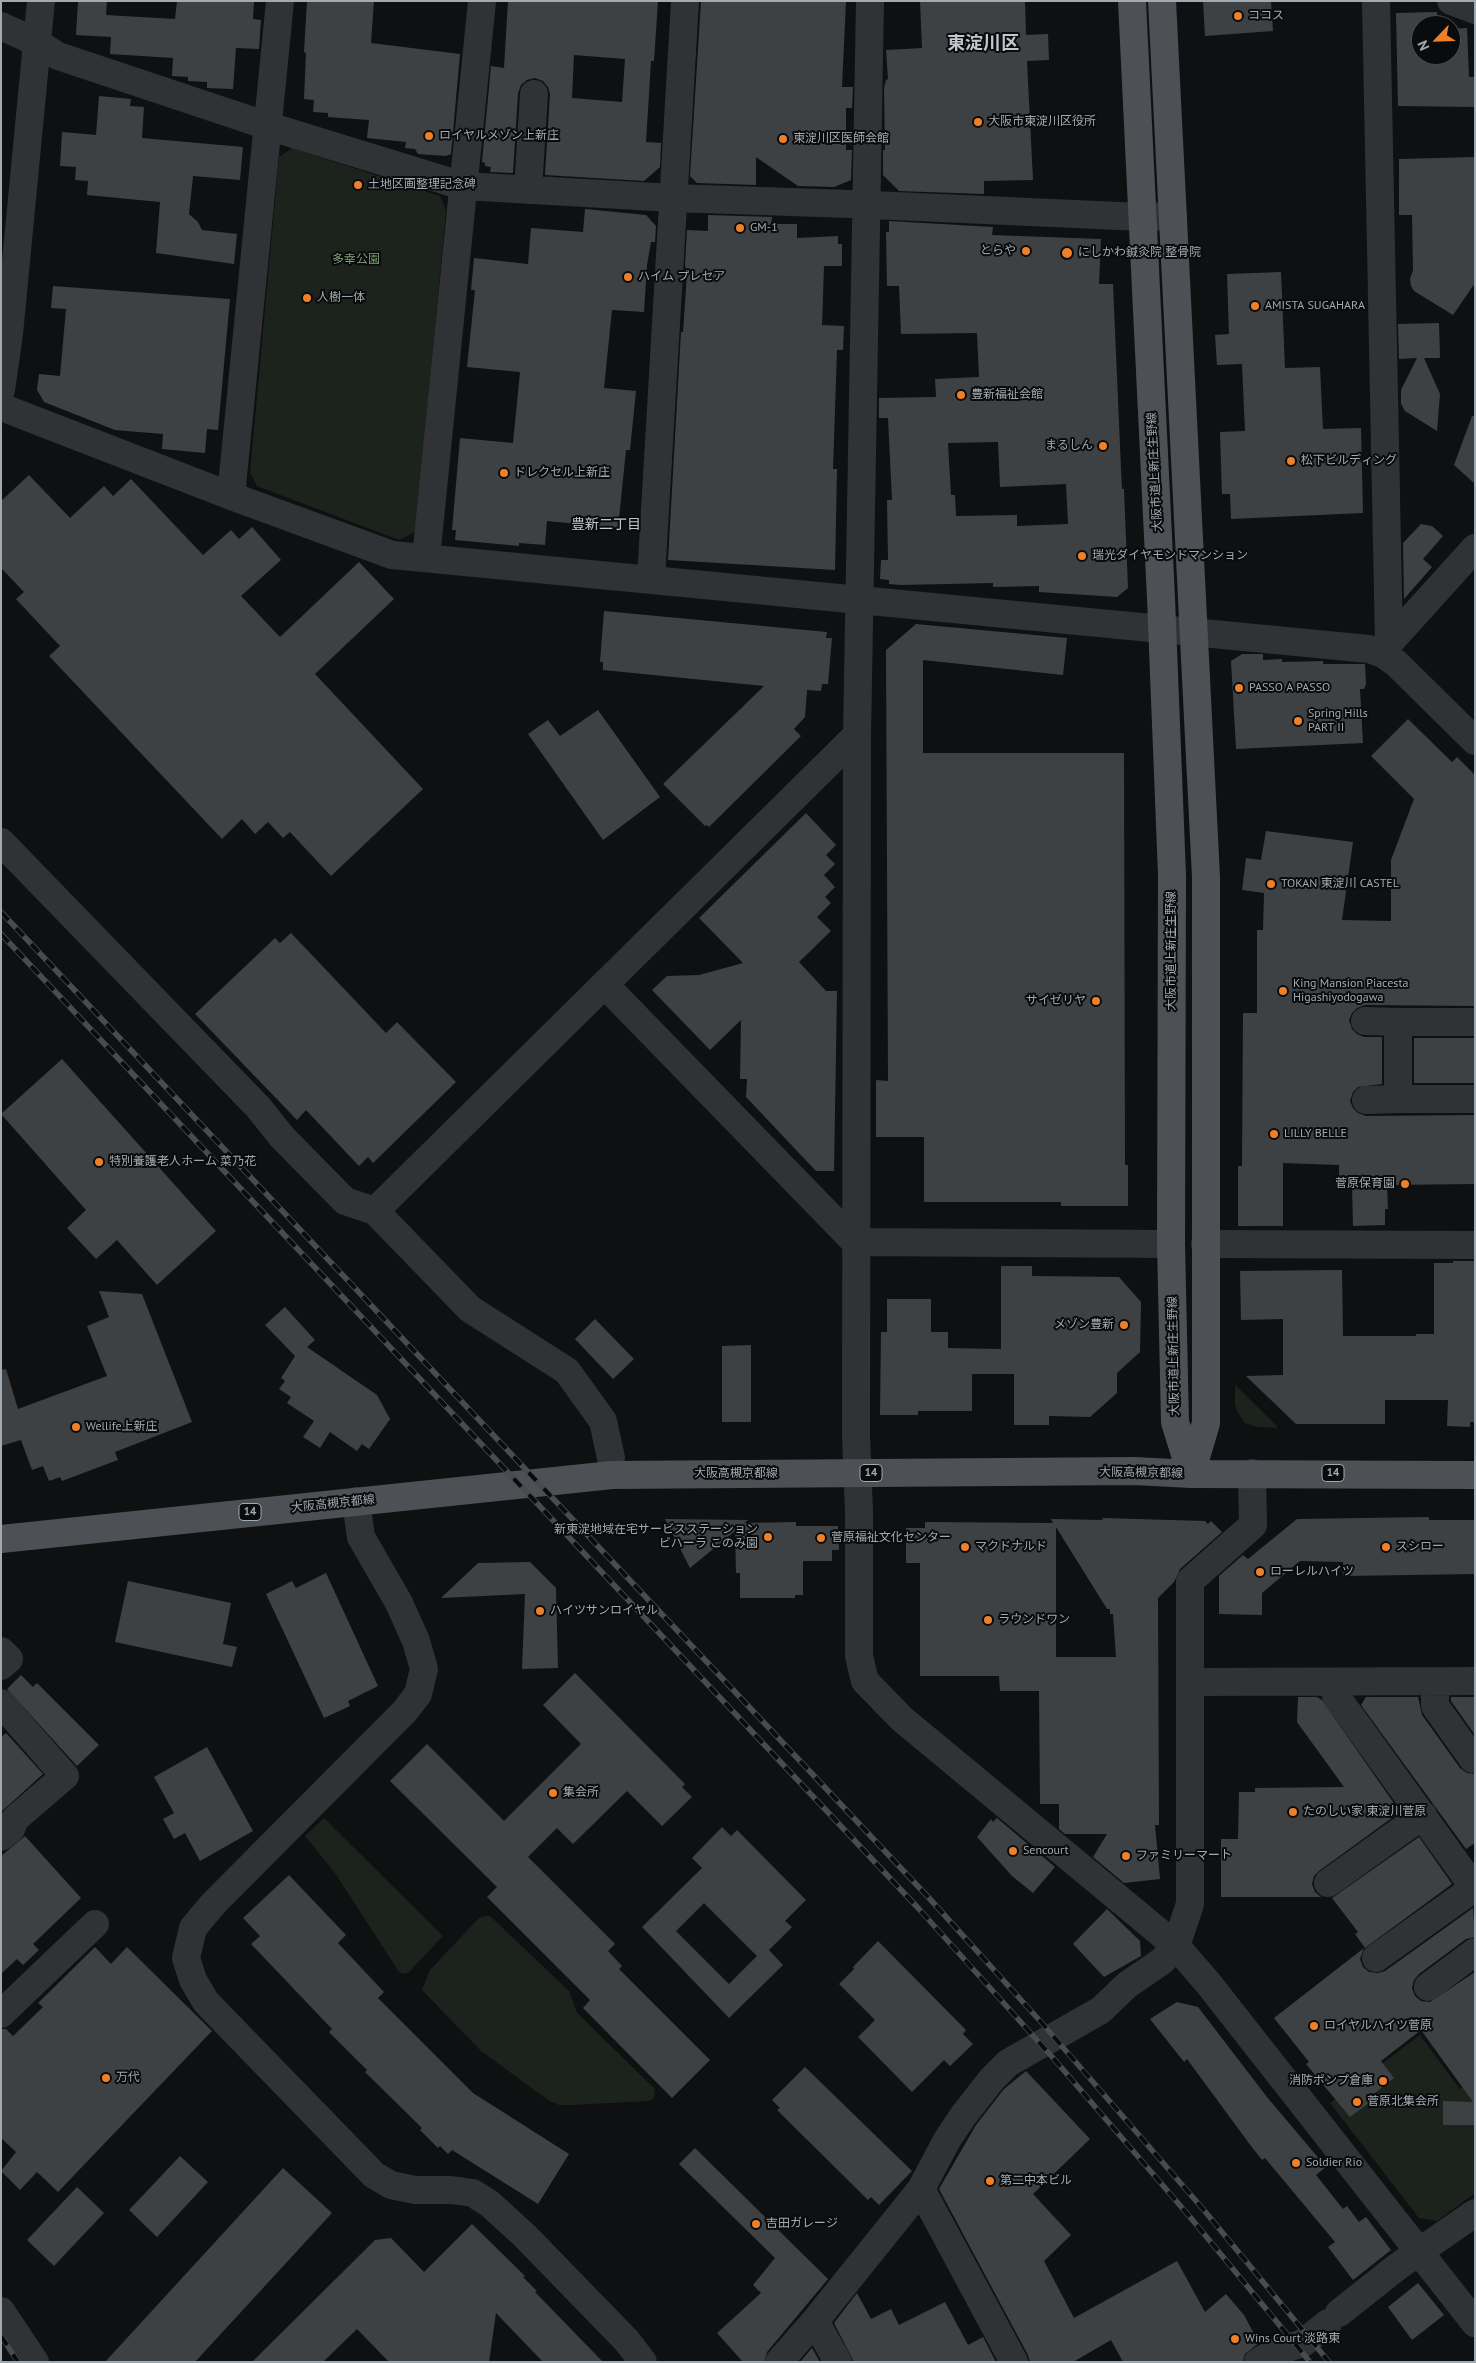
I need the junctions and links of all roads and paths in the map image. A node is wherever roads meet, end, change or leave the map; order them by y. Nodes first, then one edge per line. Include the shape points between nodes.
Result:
1 (41, 1) edge
2 (280, 1) edge
3 (482, 1) edge
4 (685, 1) edge
5 (870, 1) edge
6 (1132, 1) edge
7 (1162, 1) edge
8 (1376, 1) edge
9 (1451, 1) edge
10 (1475, 10) edge
11 (1, 26) edge
12 (36, 42) junction
13 (534, 94) dead end
14 (268, 126) junction
15 (463, 186) junction
16 (528, 190) junction
17 (673, 198) junction
18 (866, 205) junction
19 (1173, 216) junction
20 (1142, 217) junction
21 (10, 222) edge
22 (1, 390) edge
23 (1, 407) edge
24 (231, 496) junction
25 (1475, 548) edge
26 (426, 558) junction
27 (651, 578) junction
28 (860, 599) junction
29 (1162, 630) junction
30 (1194, 632) junction
31 (1386, 648) junction
32 (857, 736) junction
33 (1475, 742) edge
34 (1, 842) edge
35 (604, 986) junction
36 (1366, 1021) dead end
37 (1398, 1022) junction
38 (1475, 1022) edge
39 (1398, 1099) junction
40 (1475, 1099) edge
41 (1366, 1100) dead end
42 (375, 1211) junction
43 (855, 1242) junction
44 (1171, 1244) junction
45 (1205, 1244) junction
46 (1475, 1245) edge
47 (611, 1458) dead end
48 (856, 1473) junction
49 (1252, 1473) junction
50 (1191, 1474) junction
51 (1475, 1475) edge
52 (356, 1501) junction
53 (1, 1539) edge
54 (1, 1651) edge
55 (1, 1666) edge
56 (1475, 1681) edge
57 (1190, 1682) junction
58 (1435, 1682) junction
59 (1336, 1683) junction
60 (1, 1704) edge
61 (1472, 1759) dead end
62 (1423, 1815) junction
63 (1, 1837) edge
64 (1466, 1856) edge
65 (1328, 1883) dead end
66 (1475, 1889) edge
67 (95, 1924) dead end
68 (1176, 1946) junction
69 (1475, 1952) edge
70 (1376, 1958) dead end
71 (1428, 1987) dead end
72 (1, 2014) edge
73 (921, 2189) junction
74 (1475, 2213) edge
75 (1418, 2252) junction
76 (1, 2312) edge
77 (815, 2321) junction
78 (1475, 2323) edge
79 (35, 2362) edge
80 (643, 2362) edge
81 (779, 2362) edge
82 (838, 2362) edge
83 (1014, 2362) edge
84 (1258, 2362) edge

1 - 12 street
2 - 14 street
3 - 15 street
4 - 17 street
5 - 18 street
6 - 20 main road, 大阪市道上新庄生野線
7 - 19 main road
8 - 31 street
9 - 10 street
11 - 12 street
12 - 14 street via 58,56
12 - 21 street
13 - 16 street
14 - 15 street
14 - 24 street
15 - 16 street
15 - 26 street
16 - 17 street
17 - 18 street
17 - 27 street
18 - 20 street
18 - 28 street
19 - 20 street
19 - 30 main road
20 - 29 main road, 大阪市道上新庄生野線
21 - 22 street via 9,334
23 - 24 street
24 - 26 street via 392,554
25 - 31 street
26 - 27 street
27 - 28 street
28 - 29 street
28 - 32 street
29 - 30 street
29 - 44 main road, 大阪市道上新庄生野線 via 1172,875
30 - 31 street
30 - 45 main road via 1206,877
31 - 33 street via 1396,663
32 - 35 street
32 - 43 street
34 - 42 street via 345,1201
35 - 42 street
35 - 43 street
36 - 37 street
37 - 38 street
37 - 39 street
39 - 40 street
39 - 41 street
42 - 47 street via 470,1309 568,1371 603,1421
43 - 44 street
43 - 48 street
44 - 50 main road, 大阪市道上新庄生野線 via 1175,1422
45 - 46 street
45 - 50 main road via 1206,1423
48 - 50 main road, 大阪高槻京都線 / 14 via 1135,1471
48 - 52 main road, 大阪高槻京都線 / 14 via 612,1475
48 - 68 street via 859,1655 865,1681 902,1719
49 - 50 main road, 大阪高槻京都線 / 14
49 - 51 main road, 大阪高槻京都線 / 14
49 - 57 street via 1253,1525 1190,1581
52 - 53 main road, 大阪高槻京都線 / 14
52 - 80 street via 361,1537 416,1641 424,1669 418,1694 193,1928 186,1958 193,1980 206,2002 374,2175 391,2185 415,2190 473,2193 490,2204 621,2334
54 - 55 street via 9,1658
56 - 58 street
57 - 59 street
57 - 68 street via 1190,1904
58 - 59 street
58 - 61 street via 1435,1706
59 - 62 street via 1336,1696
60 - 63 street via 65,1776 15,1819 11,1829
62 - 64 street
62 - 65 street
64 - 66 street
66 - 70 street
67 - 72 street
68 - 73 street via 1101,2010 1008,2063 963,2116
68 - 75 street
69 - 71 street
73 - 77 street
73 - 83 street
74 - 75 street
75 - 78 street
75 - 84 street via 1303,2343 1275,2352
76 - 79 street
77 - 81 street
77 - 82 street

